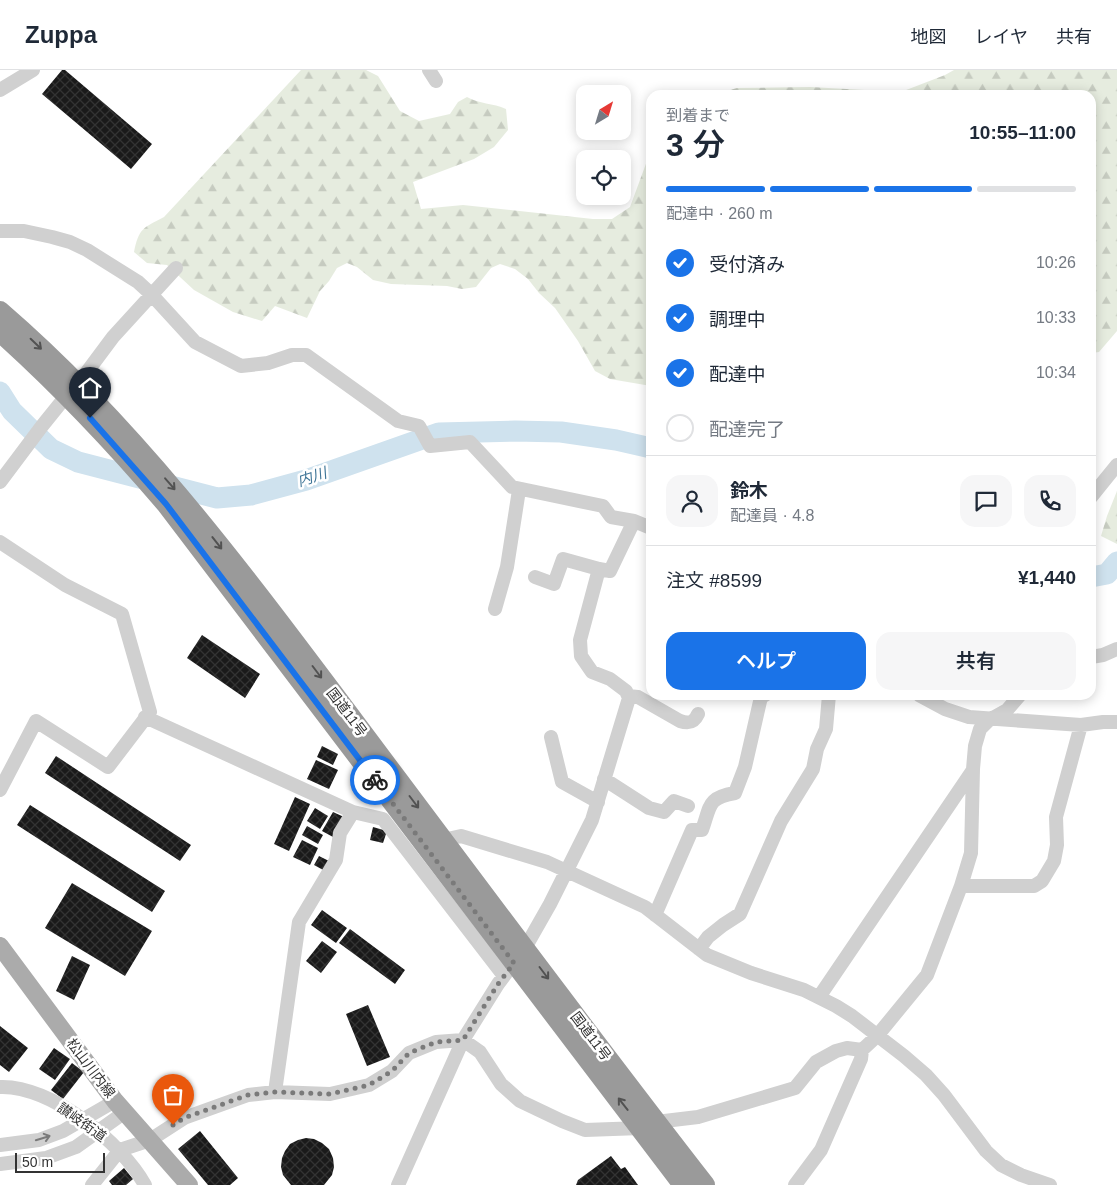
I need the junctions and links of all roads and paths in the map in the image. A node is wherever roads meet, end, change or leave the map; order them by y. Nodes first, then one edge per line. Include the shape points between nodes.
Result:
1 (33, 70) edge
2 (0, 90) edge
3 (0, 231) edge
4 (176, 268) dead end
5 (151, 294) junction
6 (0, 311) edge
7 (0, 332) edge
8 (72, 389) junction
9 (5, 465) edge
10 (1117, 465) edge
11 (0, 482) edge
12 (519, 490) junction
13 (1096, 491) edge
14 (634, 521) junction
15 (646, 526) edge
16 (0, 542) edge
17 (599, 569) junction
18 (535, 577) dead end
19 (495, 609) dead end
20 (1117, 649) edge
21 (1096, 656) edge
22 (628, 696) junction
23 (760, 700) edge
24 (829, 700) edge
25 (928, 700) edge
26 (1016, 700) edge
27 (698, 714) dead end
28 (146, 717) junction
29 (989, 720) junction
30 (1117, 722) edge
31 (1081, 725) junction
32 (551, 737) dead end
33 (973, 769) junction
34 (604, 779) junction
35 (0, 790) edge
36 (598, 802) junction
37 (688, 806) dead end
38 (353, 812) junction
39 (443, 840) junction
40 (566, 871) junction
41 (961, 886) junction
42 (655, 915) junction
43 (699, 949) junction
44 (1, 952) edge
45 (514, 962) junction
46 (819, 997) junction
47 (877, 1036) junction
48 (463, 1040) junction
49 (862, 1050) junction
50 (0, 1087) edge
51 (275, 1092) junction
52 (120, 1106) junction
53 (82, 1119) junction
54 (649, 1125) junction
55 (98, 1132) junction
56 (150, 1140) junction
57 (0, 1145) edge
58 (120, 1150) junction
59 (0, 1164) edge
60 (92, 1185) edge
61 (145, 1185) edge
62 (189, 1185) edge
63 (398, 1185) edge
64 (683, 1185) edge
65 (705, 1185) edge
66 (795, 1185) edge
67 (1050, 1185) edge

1 - 2 street
3 - 5 street via 24,231 70,242 108,262
4 - 5 street
5 - 8 street
5 - 12 street via 195,342 241,366 268,363 292,355 306,356 398,421 419,426 430,446 470,442 512,487
6 -> 8 highway, 国道11号
7 - 8 highway, 国道11号
8 - 9 street via 30,442
8 -> 39 highway, 国道11号 via 152,463 188,505
8 - 45 highway, 国道11号 via 166,504
9 - 11 street
10 - 13 street
12 - 14 street via 603,506 611,517
12 - 19 street via 507,567
14 - 15 street
14 - 17 street via 610,571
16 - 28 street via 65,585 122,614 150,712
17 - 18 street via 564,559 554,584
17 - 22 street via 580,640 581,656 592,672 610,680
20 - 21 street
22 - 27 street via 638,697 686,723 696,719
22 - 34 street
23 - 42 street via 745,767 735,792 712,801 702,830 692,830
24 - 43 street via 826,729 813,769 781,821 740,914 708,937
25 - 29 street via 969,717
26 - 29 street via 1007,710
28 - 35 street via 108,767 36,721
28 - 38 street
29 - 31 street
29 - 33 street via 980,729
30 - 31 street
31 - 41 street via 1056,817 1054,861 1042,881 1034,886
32 - 36 street via 562,782
33 - 41 street via 971,853
33 - 46 street
34 - 36 street
34 - 37 street via 649,808 664,812 674,801
36 - 40 street
38 - 45 street via 383,819
38 - 51 street via 340,833 336,860 299,922
39 - 40 street via 460,836 547,862
39 - 45 highway, 国道11号 via 475,884
40 - 42 street
40 - 45 street
41 - 47 street via 927,975
42 - 43 street
43 - 46 street via 752,973
44 - 52 main road, 松山川内線
45 - 48 street
45 - 54 highway, 国道11号
46 - 47 street via 852,1016
47 - 49 street
47 - 67 street via 926,1075 986,1151 1001,1165
48 - 51 street via 436,1042 409,1053 392,1071 369,1085 330,1094
48 - 54 street via 480,1052 501,1084 520,1101 562,1121 585,1130
48 - 63 street
49 - 54 street via 847,1048 816,1062 794,1088 698,1118
49 - 66 street via 861,1060 821,1150
50 - 53 street, 讃岐街道 via 30,1091
51 - 56 street via 248,1095 184,1118
52 - 53 street
52 - 55 street
52 - 56 main road, 松山川内線
53 - 55 street, 讃岐街道
57 -> 53 street via 39,1140
54 - 64 highway, 国道11号
54 - 65 highway, 国道11号
55 - 58 street, 讃岐街道
55 - 59 street via 76,1147 46,1158
56 - 58 street
56 - 62 main road, 松山川内線
58 - 60 street
58 - 61 street, 讃岐街道

